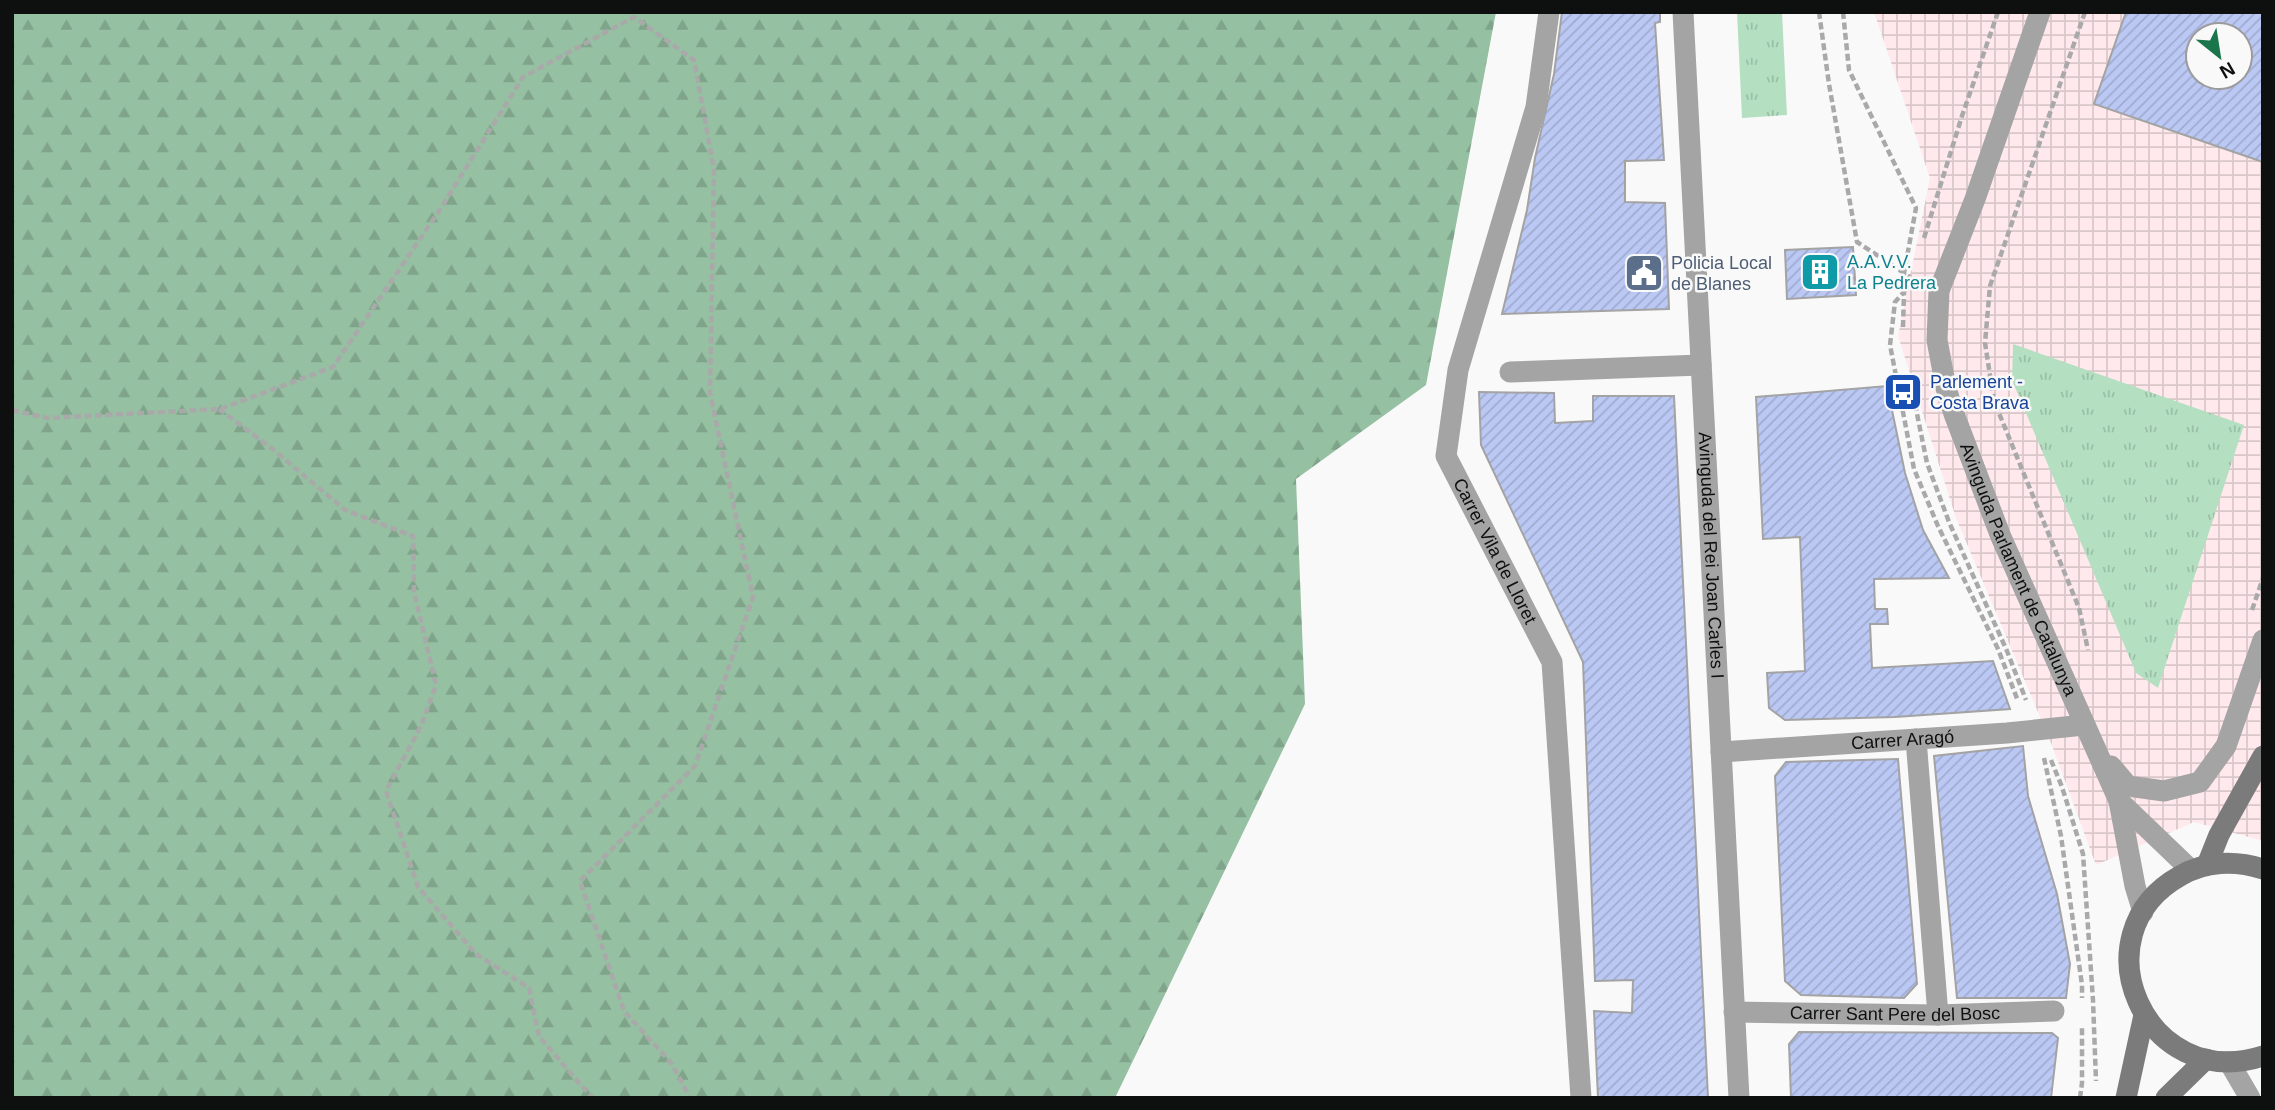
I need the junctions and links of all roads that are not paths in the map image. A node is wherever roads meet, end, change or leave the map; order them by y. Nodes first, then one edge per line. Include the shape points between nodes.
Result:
1 (1549, 12) edge
2 (1683, 12) edge
3 (2040, 12) edge
4 (1701, 365) junction
5 (1510, 372) dead end
6 (2263, 640) edge
7 (2084, 724) junction
8 (1916, 739) junction
9 (2095, 748) junction
10 (1721, 751) junction
11 (2263, 757) edge
12 (2119, 800) junction
13 (2199, 868) junction
14 (2263, 869) edge
15 (2143, 912) junction
16 (2054, 1011) dead end
17 (1734, 1012) junction
18 (1937, 1015) junction
19 (2144, 1015) junction
20 (2263, 1056) edge
21 (2206, 1059) junction
22 (2230, 1062) junction
23 (1581, 1098) edge
24 (1740, 1098) edge
25 (2126, 1098) edge
26 (2166, 1098) edge
27 (2250, 1098) edge

1 - 23 street, Carrer Vila de Lloret via 1536,107 1458,370 1447,456 1552,662
2 - 4 street, Avinguda del Rei Joan Carles I
3 - 7 street, Avinguda Parlament de Catalunya via 1940,291 1937,340 1950,401 1997,525
4 - 5 street
4 - 10 street, Avinguda del Rei Joan Carles I
6 - 9 street via 2227,746 2200,782 2164,791 2128,786
7 - 8 street, Carrer Aragó
7 - 9 street, Avinguda Parlament de Catalunya
8 - 10 street, Carrer Aragó
8 - 18 street
9 - 12 street, Avinguda Parlament de Catalunya
10 - 17 street, Avinguda del Rei Joan Carles I
11 - 13 main road
12 - 13 street
12 - 15 street
13 - 14 main road via 2239,863
13 - 15 main road via 2167,884
15 - 19 main road via 2129,963 2133,990
16 - 18 street, Carrer Sant Pere del Bosc
17 - 18 street, Carrer Sant Pere del Bosc
17 - 24 street, Avinguda del Rei Joan Carles I
19 - 21 main road via 2178,1049
19 - 25 main road
20 - 22 main road
21 - 22 main road
21 - 26 main road
22 - 27 street

